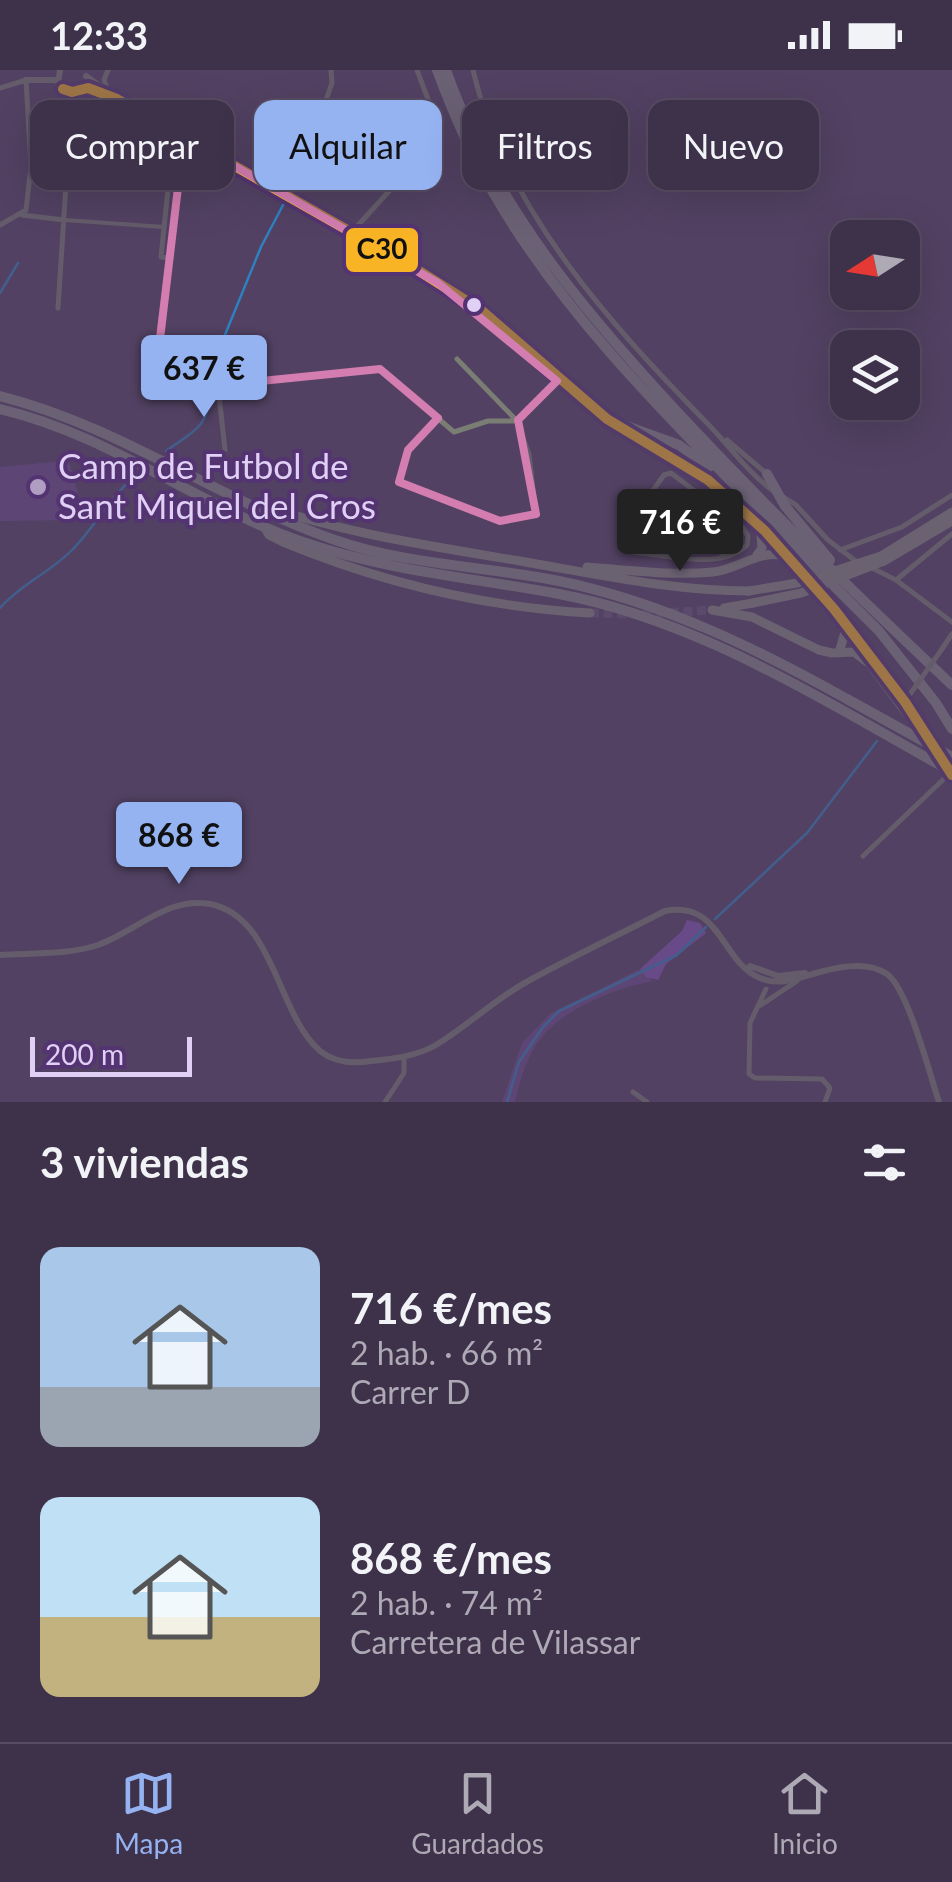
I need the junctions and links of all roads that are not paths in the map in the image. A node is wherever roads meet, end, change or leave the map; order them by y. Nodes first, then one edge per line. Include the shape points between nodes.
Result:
1 (34, 70) edge
2 (60, 70) edge
3 (108, 70) edge
4 (331, 70) edge
5 (417, 70) edge
6 (437, 70) edge
7 (446, 70) edge
8 (473, 70) edge
9 (87, 72) edge
10 (27, 79) junction
11 (58, 80) junction
12 (0, 88) edge
13 (75, 91) junction
14 (108, 91) junction
15 (117, 99) joint
16 (234, 166) edge
17 (168, 190) edge
18 (177, 190) edge
19 (291, 198) junction
20 (22, 215) junction
21 (64, 220) junction
22 (0, 225) edge
23 (164, 226) junction
24 (351, 233) junction
25 (169, 258) junction
26 (463, 300) junction
27 (58, 308) dead end
28 (521, 344) junction
29 (456, 359) dead end
30 (557, 381) junction
31 (218, 386) junction
32 (0, 396) edge
33 (577, 396) junction
34 (0, 409) edge
35 (438, 418) junction
36 (607, 418) junction
37 (516, 422) junction
38 (708, 424) junction
39 (224, 450) dead end
40 (668, 453) junction
41 (766, 474) junction
42 (695, 476) junction
43 (705, 484) junction
44 (688, 485) junction
45 (698, 492) junction
46 (778, 494) junction
47 (952, 495) edge
48 (648, 498) junction
49 (239, 502) junction
50 (796, 505) junction
51 (758, 508) junction
52 (744, 511) junction
53 (952, 512) edge
54 (952, 521) edge
55 (265, 528) junction
56 (952, 534) edge
57 (621, 535) dead end
58 (761, 535) junction
59 (863, 543) junction
60 (840, 550) junction
61 (633, 552) dead end
62 (717, 555) junction
63 (780, 555) junction
64 (883, 558) junction
65 (750, 562) junction
66 (863, 564) junction
67 (550, 566) junction
68 (896, 580) junction
69 (855, 592) junction
70 (590, 614) tunnel mouth
71 (952, 622) edge
72 (845, 632) junction
73 (952, 634) edge
74 (839, 653) junction
75 (867, 662) junction
76 (952, 685) edge
77 (890, 692) junction
78 (907, 699) junction
79 (912, 720) junction
80 (952, 729) edge
81 (952, 758) edge
82 (951, 775) edge
83 (863, 856) dead end
84 (0, 954) edge
85 (736, 957) junction
86 (751, 967) junction
87 (803, 975) junction
88 (766, 983) junction
89 (776, 993) junction
90 (759, 1007) junction
91 (404, 1057) junction
92 (633, 1092) dead end
93 (385, 1102) edge
94 (647, 1102) edge
95 (825, 1102) edge
96 (939, 1102) edge

1 - 10 street
2 - 11 street
3 - 14 street
4 - 19 street
5 - 24 street via 441,134
6 - 51 highway via 480,170 529,248 626,368
7 - 69 highway via 502,191 576,295 679,414
8 - 38 street via 494,141 570,268 648,364
9 - 13 street
9 - 14 street
10 - 11 street
10 - 12 street
10 - 20 street via 31,166
11 - 13 street
13 - 15 street via 88,88
13 - 21 street
14 - 15 street
16 - 19 street
17 - 23 street
18 - 25 street
19 - 24 street
20 - 21 street
20 - 22 street
21 - 23 street
21 - 27 street
23 - 25 street via 161,257
24 - 26 street
25 - 31 street via 155,380
26 - 28 street
26 - 30 street
28 - 30 street
28 - 33 street
29 - 37 street
30 - 33 street
30 - 37 street
31 - 35 street via 380,369
31 - 39 street
32 - 49 highway via 65,416
33 - 36 street
33 - 42 street via 604,422
34 - 55 highway via 96,440
35 - 37 street via 454,432
35 - 37 street via 408,450 399,482 500,521 536,514 529,454
36 - 40 street
36 - 51 highway via 686,448
38 - 41 street
38 - 46 street
40 - 42 street
40 - 52 street
41 - 46 highway
41 - 50 street
42 - 43 street
42 - 44 street
43 - 45 street
43 - 52 street
43 - 58 street
44 - 45 street
44 - 48 street via 664,475
45 - 62 street via 748,536 739,554
46 - 50 street
46 - 69 highway
47 - 59 street
48 - 57 street
48 - 62 street
49 - 67 highway via 358,534
49 - 81 highway, bridge via 340,542 560,582 708,628
50 - 60 street
51 - 80 highway via 879,631
52 - 78 street
53 - 64 highway
54 - 64 highway
55 - 70 highway via 283,542 394,582
55 - 82 highway, bridge via 372,563 562,594 700,637 778,674
56 - 68 street
58 - 63 street
58 - 65 highway via 762,548
59 - 60 street
59 - 66 street
60 - 66 street
61 - 62 street
63 - 65 highway
63 - 72 street
64 - 67 highway, bridge via 749,590 686,588
64 - 74 highway, bridge via 801,593 712,610 752,616 818,650
65 - 67 highway via 705,573
66 - 68 street
68 - 71 street
69 - 76 highway
72 - 74 highway
72 - 75 street
73 - 78 street, bridge
74 - 75 highway via 854,652
75 - 77 street
77 - 78 street
77 - 79 street
78 - 79 street
78 - 82 street
79 - 82 street
82 - 83 street
84 - 91 street via 78,950 170,908 194,902 219,906 251,930 320,1050 352,1063
85 - 86 street
85 - 88 street
85 - 91 street via 704,918 665,911 529,980 437,1044
86 - 87 street
86 - 88 street
87 - 88 street
87 - 89 street
87 - 96 street via 854,966 887,974
88 - 89 street
88 - 90 street
89 - 90 street
90 - 95 street via 750,1022 749,1074 822,1080 830,1088
91 - 93 street via 404,1073
92 - 94 street

